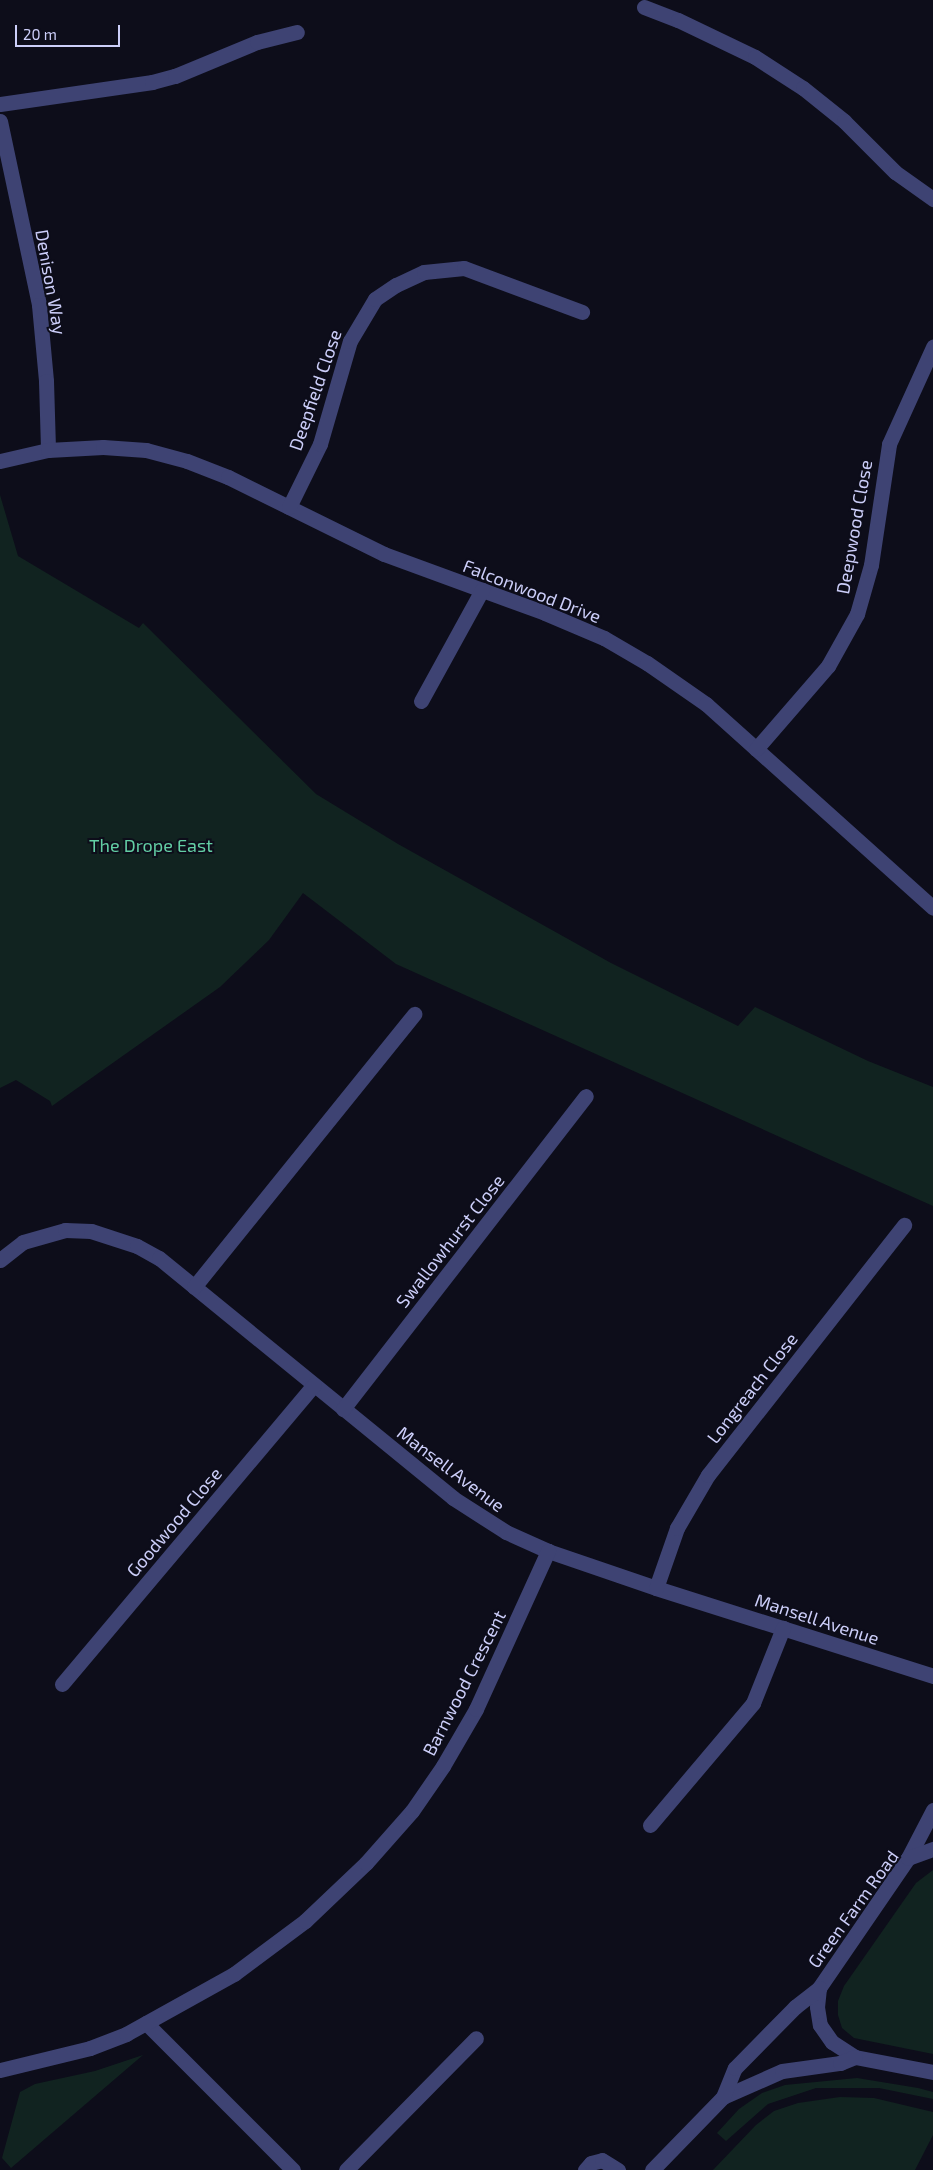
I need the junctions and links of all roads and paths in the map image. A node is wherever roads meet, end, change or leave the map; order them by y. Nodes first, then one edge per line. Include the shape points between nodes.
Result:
1 (644, 7) dead end
2 (297, 32) dead end
3 (0, 104) edge
4 (0, 122) edge
5 (933, 200) edge
6 (582, 312) dead end
7 (933, 347) edge
8 (929, 368) edge
9 (48, 450) junction
10 (0, 461) edge
11 (289, 507) junction
12 (482, 590) junction
13 (420, 701) dead end
14 (756, 749) junction
15 (933, 908) edge
16 (414, 1014) dead end
17 (586, 1096) dead end
18 (904, 1226) dead end
19 (0, 1260) edge
20 (194, 1287) junction
21 (314, 1385) junction
22 (343, 1409) junction
23 (548, 1551) junction
24 (656, 1588) junction
25 (783, 1628) junction
26 (933, 1676) edge
27 (62, 1684) dead end
28 (933, 1810) edge
29 (650, 1826) dead end
30 (933, 1848) edge
31 (908, 1858) junction
32 (819, 1988) junction
33 (146, 2023) junction
34 (476, 2038) dead end
35 (856, 2057) junction
36 (0, 2070) edge
37 (933, 2072) edge
38 (723, 2097) junction
39 (293, 2170) edge
40 (346, 2170) edge
41 (585, 2170) edge
42 (618, 2170) edge
43 (652, 2170) edge

1 - 5 street via 755,57 803,88 844,121 895,172
2 - 3 street via 257,42 175,76 152,82
4 - 9 street, Denison Way via 39,305
6 - 11 street, Deepfield Close via 464,268 424,272 396,285 375,299 350,341 320,444
7 - 8 street, Deepwood Close
8 - 14 street, Deepwood Close via 889,444 871,565 857,614 828,666
9 - 10 street, Falconwood Drive
9 - 11 street, Falconwood Drive via 103,447 146,450 228,476
11 - 12 street, Falconwood Drive via 384,554
12 - 13 street
12 - 14 street, Falconwood Drive via 604,638 647,662 706,704
14 - 15 street, Falconwood Drive
16 - 20 street
17 - 22 street, Swallowhurst Close
18 - 24 street, Longreach Close via 708,1475 677,1528
19 - 20 street, Mansell Avenue via 24,1242 41,1235 65,1230 91,1231 137,1246 158,1258
20 - 21 street, Mansell Avenue
21 - 22 street, Mansell Avenue
21 - 27 street, Goodwood Close
22 - 23 street, Mansell Avenue via 473,1511 506,1532
23 - 24 street, Mansell Avenue
23 - 33 street, Barnwood Crescent via 476,1709 412,1811 366,1863 274,1948 192,2000
24 - 25 street, Mansell Avenue
25 - 26 street, Mansell Avenue
25 - 29 street via 753,1703
28 - 31 street
30 - 31 street, Green Farm Road
31 - 32 street, Green Farm Road
32 - 35 street, Green Farm Road via 817,2007 820,2025 832,2042
32 - 38 street via 795,2007 735,2068
33 - 36 street, Barnwood Crescent via 90,2048
33 - 39 street
34 - 40 street
35 - 37 street, Green Farm Road
35 - 38 street via 840,2063 782,2071
38 - 43 street
41 - 42 street via 591,2163 602,2160

